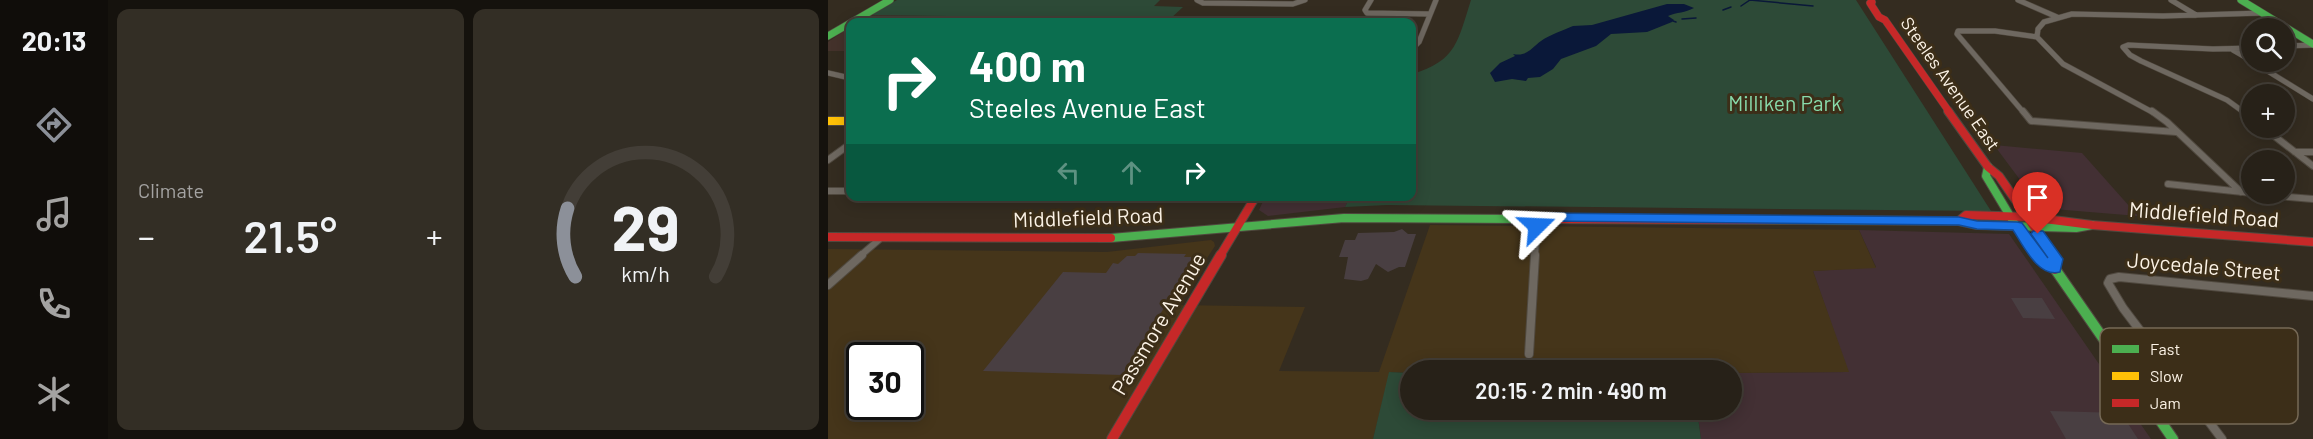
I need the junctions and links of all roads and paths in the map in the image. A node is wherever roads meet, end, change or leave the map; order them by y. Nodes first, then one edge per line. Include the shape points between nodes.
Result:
1 (890, 0) edge
2 (1197, 0) edge
3 (1305, 0) edge
4 (1371, 0) edge
5 (1436, 0) edge
6 (2018, 0) edge
7 (2170, 0) edge
8 (2241, 0) edge
9 (1871, 1) edge
10 (2263, 13) junction
11 (1430, 14) junction
12 (2196, 15) junction
13 (2057, 17) junction
14 (859, 18) edge
15 (846, 26) edge
16 (828, 36) edge
17 (2037, 37) junction
18 (1416, 45) edge
19 (2313, 45) edge
20 (2295, 46) edge
21 (2241, 48) edge
22 (2230, 49) junction
23 (2241, 55) edge
24 (2270, 72) edge
25 (828, 73) edge
26 (846, 77) edge
27 (2313, 99) edge
28 (2241, 110) edge
29 (828, 121) edge
30 (846, 121) edge
31 (2176, 132) junction
32 (2277, 138) edge
33 (846, 147) edge
34 (2292, 150) edge
35 (2295, 152) joint
36 (2313, 152) edge
37 (828, 160) edge
38 (2313, 166) edge
39 (1988, 167) junction
40 (2168, 184) dead end
41 (828, 191) edge
42 (846, 191) edge
43 (2241, 192) joint
44 (2295, 197) edge
45 (2313, 199) edge
46 (1253, 201) edge
47 (2010, 215) junction
48 (2026, 216) junction
49 (1537, 217) junction
50 (1959, 221) junction
51 (2092, 225) junction
52 (2017, 226) junction
53 (2032, 226) junction
54 (1238, 227) junction
55 (828, 237) edge
56 (881, 238) junction
57 (2313, 242) edge
58 (2055, 269) junction
59 (828, 285) edge
60 (2313, 296) edge
61 (2138, 328) edge
62 (2100, 334) edge
63 (1529, 354) dead end
64 (2163, 424) edge
65 (2211, 424) edge
66 (1112, 439) edge
67 (2173, 439) edge
68 (2222, 439) edge

1 - 14 main road
2 - 3 street
4 - 11 street via 1367,13
5 - 11 street
6 - 13 street
7 - 12 street
8 - 10 main road
9 - 39 main road, Steeles Avenue East
10 - 12 street
10 - 19 main road
11 - 18 street
12 - 13 street via 2087,13
13 - 17 street via 2041,24
15 - 16 main road
17 - 31 street via 2063,64 2149,109
17 - 31 street via 1986,31 1957,34 2031,122
19 - 20 street
21 - 22 street
22 - 23 street
22 - 28 street via 2123,47 2141,61
24 - 27 street
25 - 26 street
29 - 30 main road
31 - 43 street
32 - 34 street
33 - 37 street
35 - 36 street
35 - 38 street
39 - 47 main road, Steeles Avenue East via 1986,176
39 - 48 main road, Steeles Avenue East via 1999,176
40 - 43 street
41 - 42 street
44 - 45 street
46 - 54 main road, Passmore Avenue
47 - 48 main road, Middlefield Road
47 - 50 main road, Middlefield Road via 1965,215
47 - 52 main road, Steeles Avenue East
48 - 51 main road, Middlefield Road
48 - 53 main road, Steeles Avenue East
49 - 50 main road, Middlefield Road
49 - 54 main road, Middlefield Road via 1344,218
49 - 63 street
50 - 52 main road, Middlefield Road
51 - 53 main road, Middlefield Road
51 - 57 main road, Middlefield Road
52 - 53 main road, Middlefield Road
52 - 58 main road, Steeles Avenue East via 2040,260
53 - 58 main road, Steeles Avenue East via 2056,259
54 - 56 main road, Middlefield Road via 1093,239
54 - 66 main road, Passmore Avenue
55 - 56 main road, Middlefield Road
56 - 59 street
58 - 62 main road, Steeles Avenue East
60 - 61 street, Joycedale Street via 2110,279 2108,283
64 - 67 main road, Steeles Avenue East
65 - 68 street, Joycedale Street

